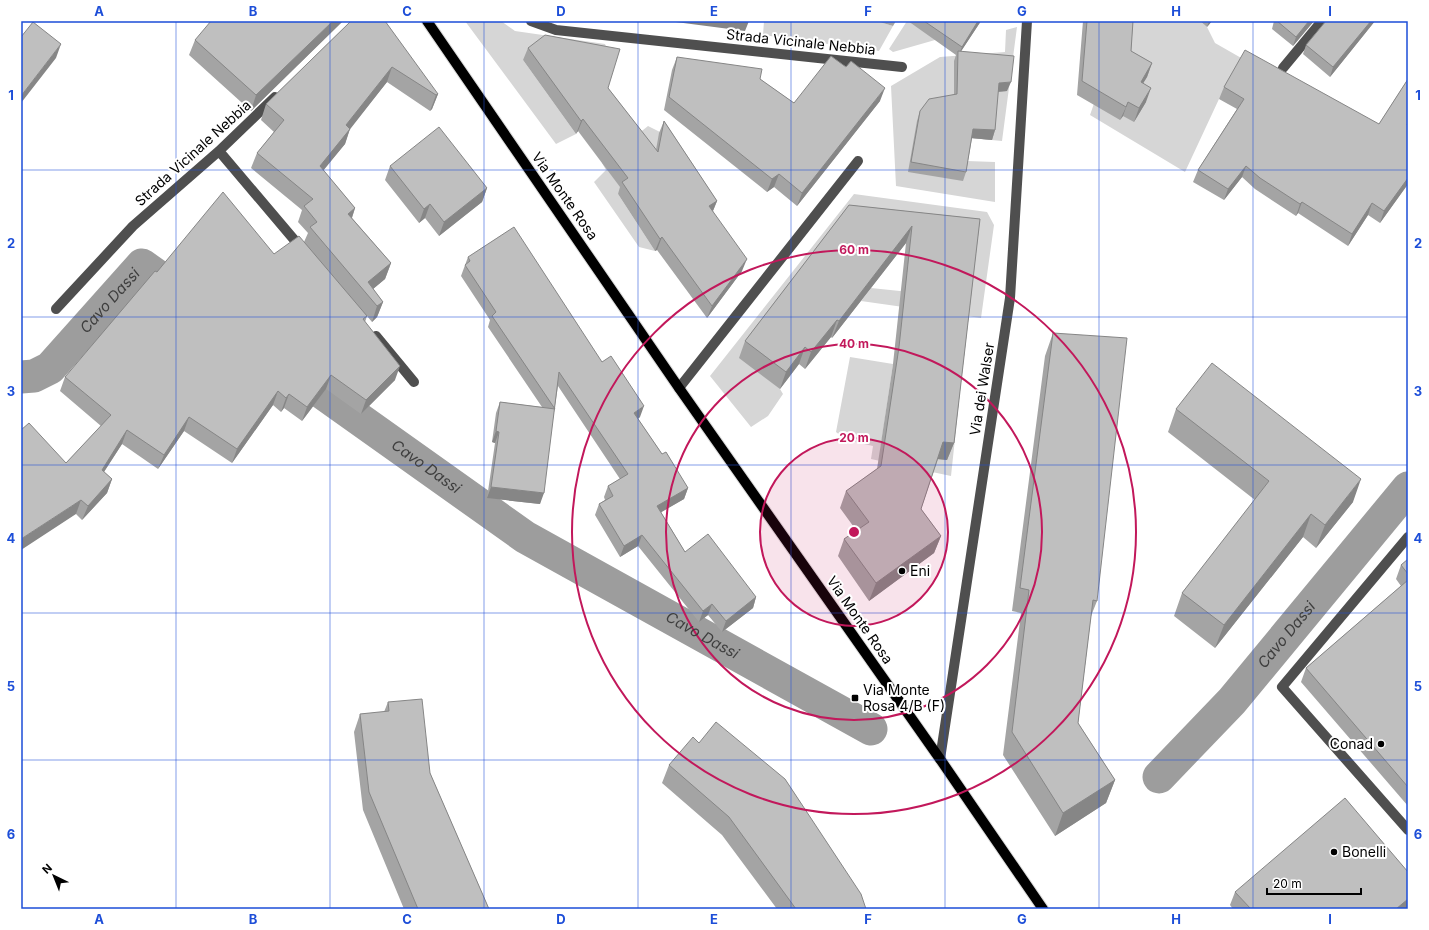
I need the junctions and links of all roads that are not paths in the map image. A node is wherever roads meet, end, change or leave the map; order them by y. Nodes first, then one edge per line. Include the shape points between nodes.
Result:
1 (427, 21) edge
2 (531, 21) edge
3 (1027, 21) edge
4 (1322, 21) edge
5 (902, 67) dead end
6 (1283, 68) dead end
7 (280, 92) edge
8 (219, 151) junction
9 (858, 161) dead end
10 (307, 254) edge
11 (56, 309) dead end
12 (368, 327) edge
13 (414, 382) dead end
14 (679, 388) junction
15 (1408, 538) edge
16 (940, 759) junction
17 (1408, 830) edge
18 (1043, 909) edge

1 - 14 main road, Via Monte Rosa
2 - 5 street, Strada Vicinale Nebbia via 556,30
3 - 16 street, Via dei Walser via 1010,298
4 - 6 street
7 - 8 street, Strada Vicinale Nebbia
8 - 10 street
8 - 11 street, Strada Vicinale Nebbia via 133,226
9 - 14 street
12 - 13 street
14 - 16 main road, Via Monte Rosa
15 - 17 street via 1282,687
16 - 18 main road, Via Monte Rosa

